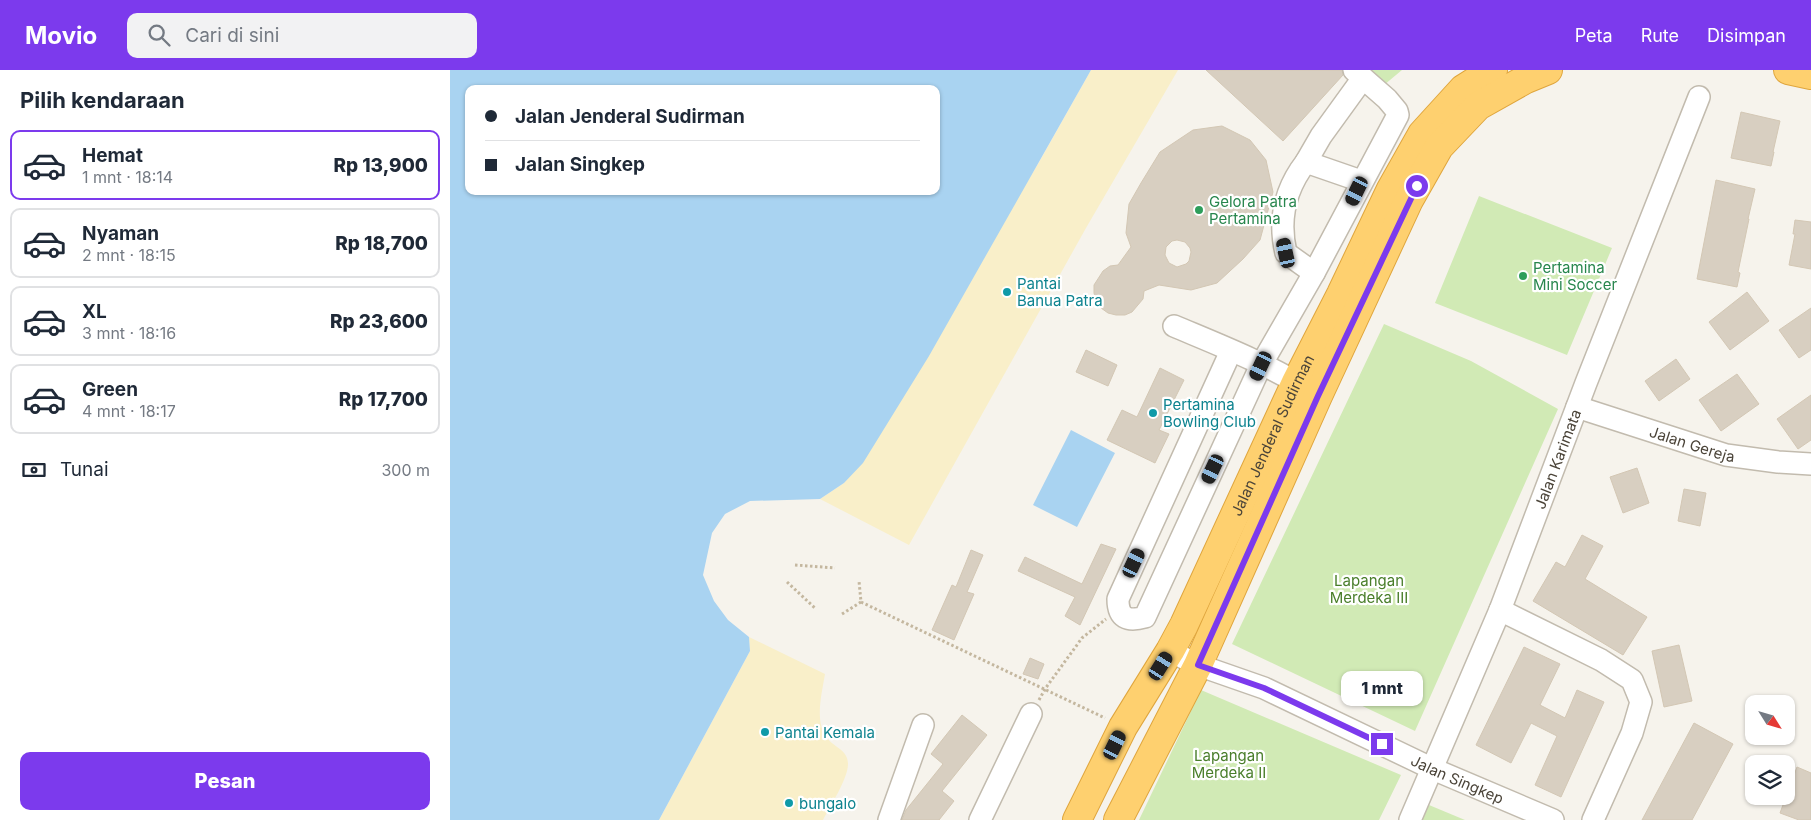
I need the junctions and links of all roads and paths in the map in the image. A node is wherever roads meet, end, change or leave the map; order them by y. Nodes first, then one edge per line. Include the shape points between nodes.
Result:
1 (1493, 70) edge
2 (1548, 70) edge
3 (1788, 70) edge
4 (1359, 74) edge
5 (1811, 75) edge
6 (1699, 97) dead end
7 (1306, 162) junction
8 (1362, 181) junction
9 (1314, 273) junction
10 (1174, 326) dead end
11 (1232, 351) junction
12 (1261, 366) junction
13 (1307, 389) junction
14 (1576, 407) junction
15 (1811, 464) edge
16 (795, 566) dead end
17 (835, 568) dead end
18 (859, 581) dead end
19 (787, 582) dead end
20 (861, 602) junction
21 (1118, 609) junction
22 (816, 610) dead end
23 (1500, 610) junction
24 (842, 614) dead end
25 (1170, 650) junction
26 (1198, 665) junction
27 (1045, 689) junction
28 (1031, 714) joint
29 (923, 726) dead end
30 (1123, 727) junction
31 (1433, 768) junction
32 (1521, 813) edge
33 (889, 820) edge
34 (980, 820) edge
35 (1077, 820) edge
36 (1118, 820) edge
37 (1410, 820) edge
38 (1553, 820) edge
39 (1593, 820) edge

1 - 13 highway, Jalan Jenderal Sudirman via 1463,89 1422,134 1341,294
2 - 13 highway, Jalan Jenderal Sudirman via 1478,106 1439,147
3 - 5 highway
4 - 7 street
4 - 8 street via 1391,104 1398,115
6 - 14 street, Jalan Karimata
7 - 8 street
7 - 9 street via 1294,176 1286,196 1282,234 1286,253
8 - 9 street
9 - 12 street
10 - 11 street
11 - 12 street
11 - 21 street via 1118,599
12 - 13 street
12 - 21 street via 1145,618 1134,620 1121,615
13 - 25 highway, Jalan Jenderal Sudirman
13 - 26 highway, Jalan Jenderal Sudirman
14 - 15 street, Jalan Gereja via 1726,455
14 - 23 street, Jalan Karimata
16 - 17 path
18 - 20 path
19 - 22 path
20 - 24 path
20 - 27 path
21 - 27 path via 1082,638
23 - 31 street, Jalan Karimata
23 - 39 street via 1602,660 1632,680 1641,702 1632,733
25 - 26 street, Jalan Singkep
25 - 30 highway, Jalan Jenderal Sudirman
26 - 31 street, Jalan Singkep via 1264,688
26 - 36 highway, Jalan Jenderal Sudirman
27 - 28 path
27 - 30 path
28 - 34 street
29 - 33 street
30 - 35 highway, Jalan Jenderal Sudirman
31 - 32 street, Jalan Singkep
31 - 37 street, Jalan Karimata
32 - 38 street, Jalan Singkep

